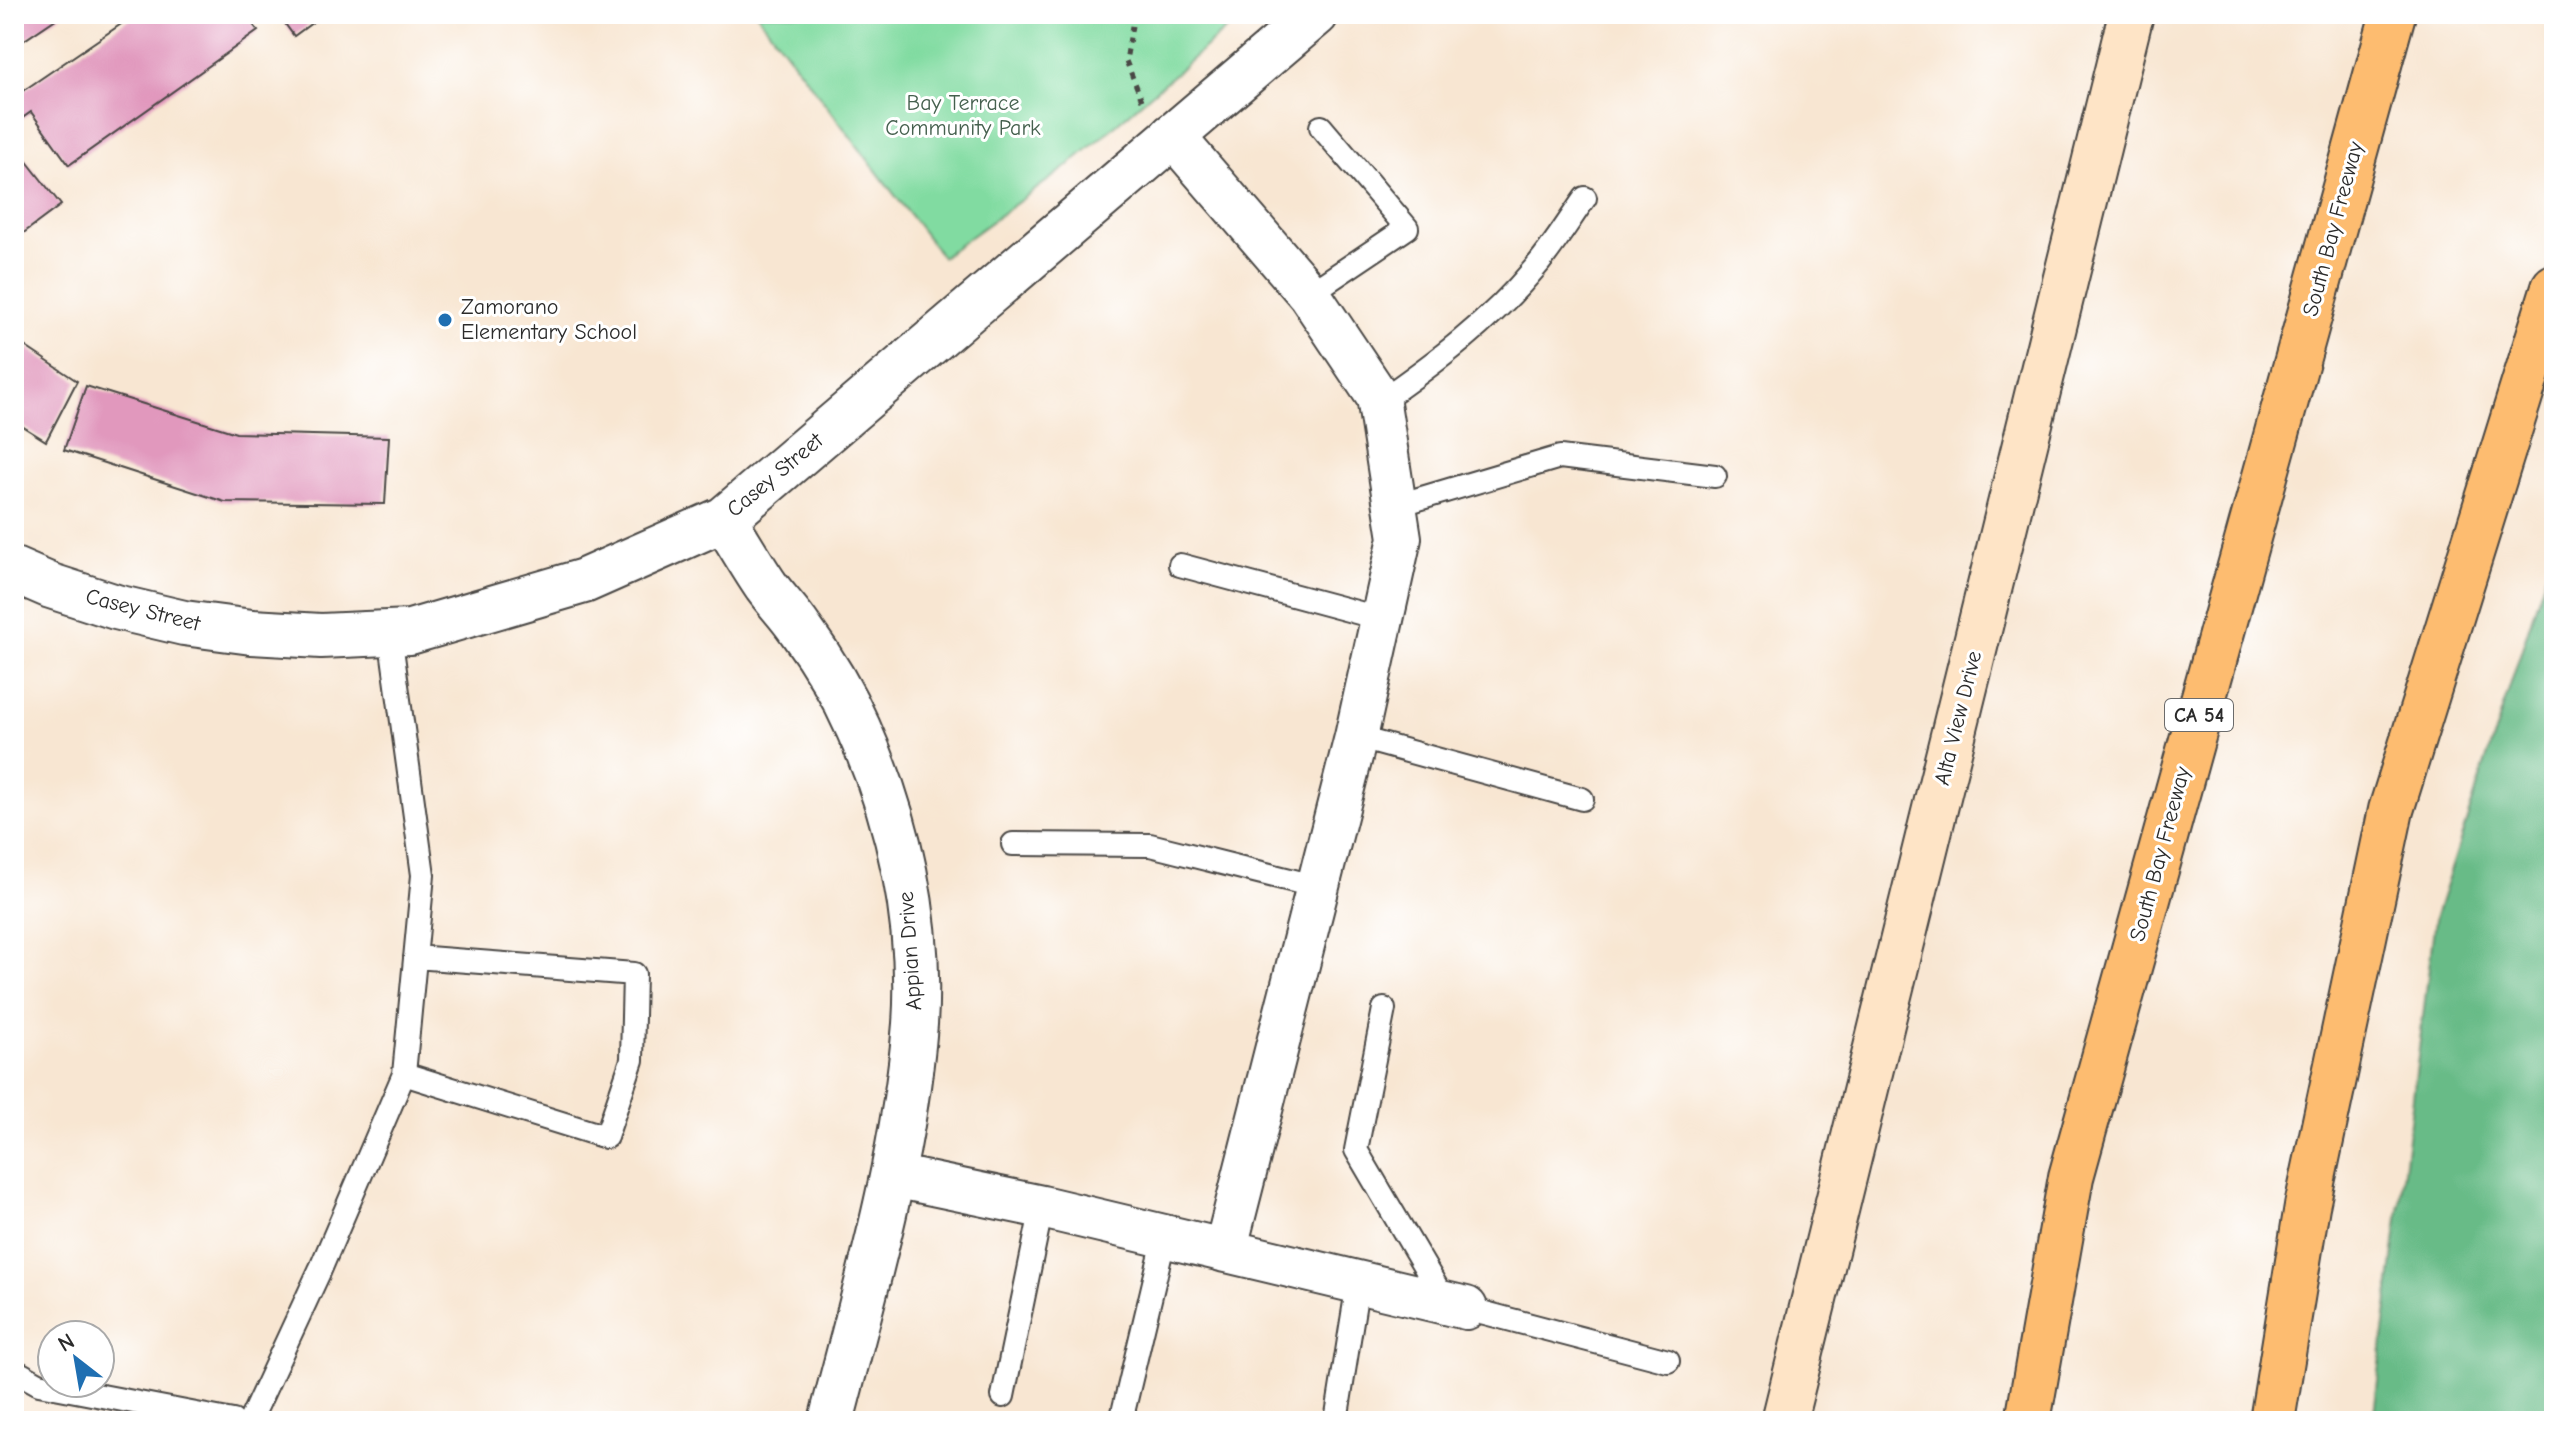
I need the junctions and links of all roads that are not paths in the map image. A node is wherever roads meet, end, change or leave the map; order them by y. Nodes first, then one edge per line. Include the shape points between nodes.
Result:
1 (1316, 14) edge
2 (2131, 14) edge
3 (2393, 14) edge
4 (1321, 127) dead end
5 (1172, 135) junction
6 (1585, 198) dead end
7 (2554, 287) edge
8 (1309, 294) junction
9 (1379, 402) junction
10 (1715, 476) dead end
11 (1395, 506) junction
12 (724, 519) junction
13 (1180, 565) dead end
14 (14, 570) edge
15 (1382, 619) junction
16 (390, 634) junction
17 (1356, 737) junction
18 (1582, 799) dead end
19 (1013, 844) dead end
20 (1318, 887) junction
21 (415, 957) junction
22 (1384, 1009) dead end
23 (404, 1074) junction
24 (894, 1176) junction
25 (1042, 1207) junction
26 (1165, 1236) junction
27 (1225, 1251) junction
28 (1358, 1283) junction
29 (1456, 1306) junction
30 (1668, 1361) dead end
31 (14, 1370) edge
32 (1003, 1396) dead end
33 (233, 1421) edge
34 (250, 1421) edge
35 (831, 1421) edge
36 (1121, 1421) edge
37 (1336, 1421) edge
38 (1784, 1421) edge
39 (2028, 1421) edge
40 (2272, 1421) edge

1 - 5 street, Casey Street
2 - 38 main road, Alta View Drive
3 - 39 highway, South Bay Freeway / CA 54 via 2071,1177
4 - 8 lane via 1407,228
5 - 8 street
5 - 12 street, Casey Street
6 - 9 lane via 1535,268 1495,311
7 - 40 highway via 2391,810 2307,1206
8 - 9 street
9 - 11 street
10 - 11 lane via 1560,457
11 - 15 street via 1400,538
12 - 16 street, Casey Street via 584,581
12 - 24 street, Appian Drive via 831,677 858,728 896,834 908,895 915,1007
13 - 15 lane
14 - 16 street, Casey Street via 116,607 184,623 321,636
15 - 17 street
16 - 21 lane via 423,875
17 - 18 lane
17 - 20 street
19 - 20 lane via 1150,845
20 - 27 street
21 - 23 lane
21 - 23 lane via 634,974 632,1060 606,1137
22 - 29 lane via 1356,1150
23 - 34 lane
24 - 25 street
24 - 35 street, Appian Drive
25 - 26 street
25 - 32 lane
26 - 27 street
26 - 36 lane
27 - 28 street
28 - 29 street
28 - 37 lane
29 - 30 lane
31 - 33 lane via 39,1384

